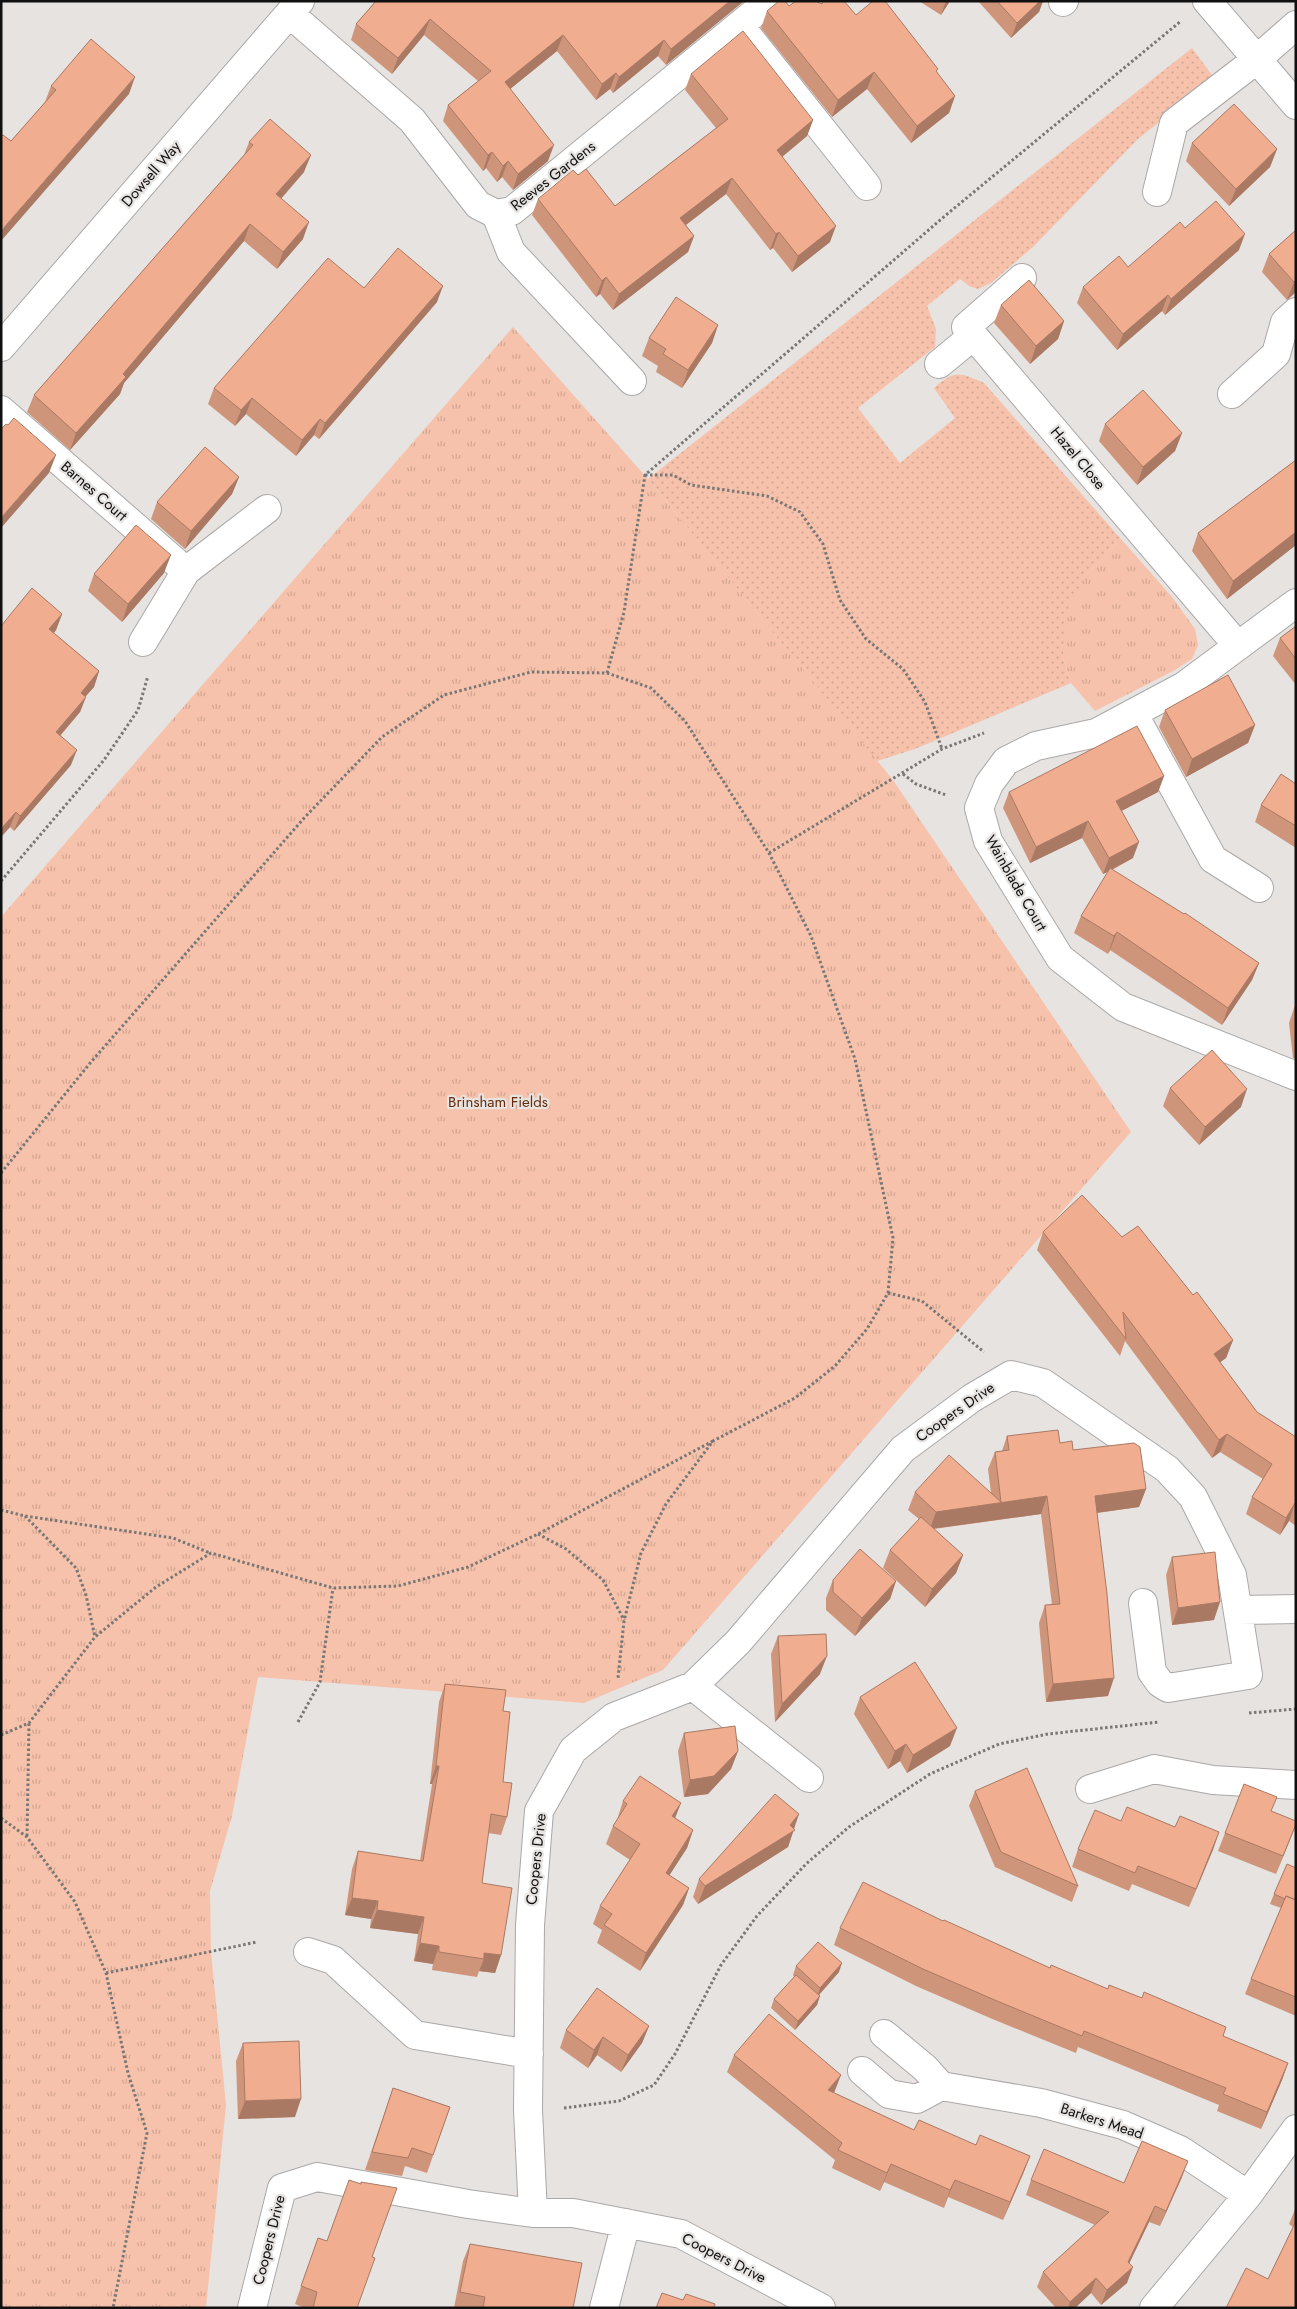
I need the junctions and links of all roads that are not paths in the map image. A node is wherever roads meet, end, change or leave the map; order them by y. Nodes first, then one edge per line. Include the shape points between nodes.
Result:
1 (769, 1) edge
2 (1207, 1) edge
3 (295, 8) edge
4 (1296, 25) edge
5 (740, 26) junction
6 (1251, 53) junction
7 (1296, 106) edge
8 (867, 186) dead end
9 (1157, 192) dead end
10 (496, 214) junction
11 (1022, 278) dead end
12 (1296, 312) edge
13 (973, 336) junction
14 (1, 348) edge
15 (939, 364) dead end
16 (632, 381) dead end
17 (1232, 394) dead end
18 (1, 410) edge
19 (267, 509) dead end
20 (186, 571) junction
21 (1296, 603) edge
22 (143, 642) road end
23 (1238, 646) junction
24 (1133, 713) junction
25 (1259, 888) dead end
26 (1296, 1076) edge
27 (1143, 1603) dead end
28 (1296, 1609) edge
29 (1238, 1610) junction
30 (692, 1686) junction
31 (809, 1778) dead end
32 (1296, 1785) edge
33 (1090, 1789) dead end
34 (308, 1952) dead end
35 (884, 2034) dead end
36 (529, 2054) junction
37 (862, 2071) dead end
38 (941, 2086) junction
39 (1296, 2129) edge
40 (1248, 2195) junction
41 (533, 2213) junction
42 (626, 2223) junction
43 (252, 2308) edge
44 (604, 2308) edge
45 (821, 2308) edge
46 (1154, 2308) edge

1 - 5 street, Reeves Gardens
2 - 6 street
3 - 10 street, Reeves Gardens via 412,120 478,204
3 - 14 street, Dowsell Way
4 - 6 street
5 - 8 street
5 - 10 street, Reeves Gardens via 512,211
6 - 7 street
6 - 9 street via 1174,123
10 - 16 street via 511,252
11 - 13 street via 966,327
12 - 17 street via 1284,322 1276,354
13 - 15 street
13 - 23 street, Hazel Close
18 - 20 street, Barnes Court
19 - 20 street
20 - 22 street
21 - 23 street
23 - 24 street via 1184,686
24 - 25 street via 1213,859
24 - 26 street, Wainblade Court via 1096,733 1036,746 1006,761 989,784 980,808 988,840 1060,958 1123,1008
27 - 29 street, Coopers Drive via 1152,1672 1160,1684 1168,1688 1248,1675
28 - 29 street
29 - 30 street, Coopers Drive via 1232,1574 1193,1497 1167,1469 1043,1383 1011,1375 972,1398 903,1449 738,1642
30 - 31 street
30 - 36 street, Coopers Drive via 614,1717 572,1750 539,1811 530,1925
32 - 33 street via 1212,1780 1154,1769
34 - 36 street via 333,1960 415,2035
35 - 38 street via 925,2068
36 - 41 street, Coopers Drive
37 - 38 street via 889,2094 917,2099
38 - 40 street, Barkers Mead via 1041,2102 1122,2125 1180,2150
39 - 40 street
40 - 46 street
41 - 42 street, Coopers Drive via 573,2213
41 - 43 street, Coopers Drive via 317,2177 282,2188
42 - 44 street
42 - 45 street, Coopers Drive via 681,2234

